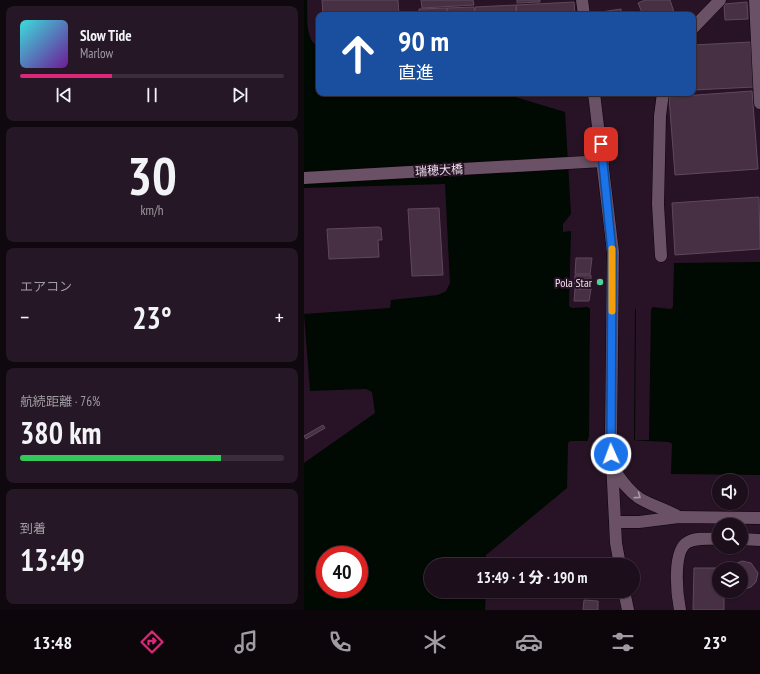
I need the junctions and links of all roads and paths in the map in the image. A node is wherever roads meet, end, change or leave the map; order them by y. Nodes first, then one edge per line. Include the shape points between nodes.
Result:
1 (582, 0) edge
2 (720, 0) edge
3 (755, 0) edge
4 (584, 12) edge
5 (696, 25) edge
6 (594, 96) edge
7 (663, 96) edge
8 (760, 103) edge
9 (603, 161) junction
10 (304, 178) edge
11 (661, 256) dead end
12 (612, 467) junction
13 (679, 517) junction
14 (760, 518) edge
15 (615, 522) junction
16 (712, 539) edge
17 (748, 540) edge
18 (760, 540) edge
19 (619, 558) edge
20 (625, 598) edge
21 (628, 610) edge
22 (680, 610) edge

1 - 4 street
2 - 5 street
3 - 8 street
6 - 9 street
7 - 11 street via 659,168
9 - 10 street, 瑞穂大橋
9 - 12 street via 612,252
12 -> 13 street via 625,486 638,497
12 - 15 street
13 - 14 street
13 - 15 street
15 - 19 street
16 - 22 street via 696,539 687,542 681,548 678,557
17 - 18 street
20 - 21 street

